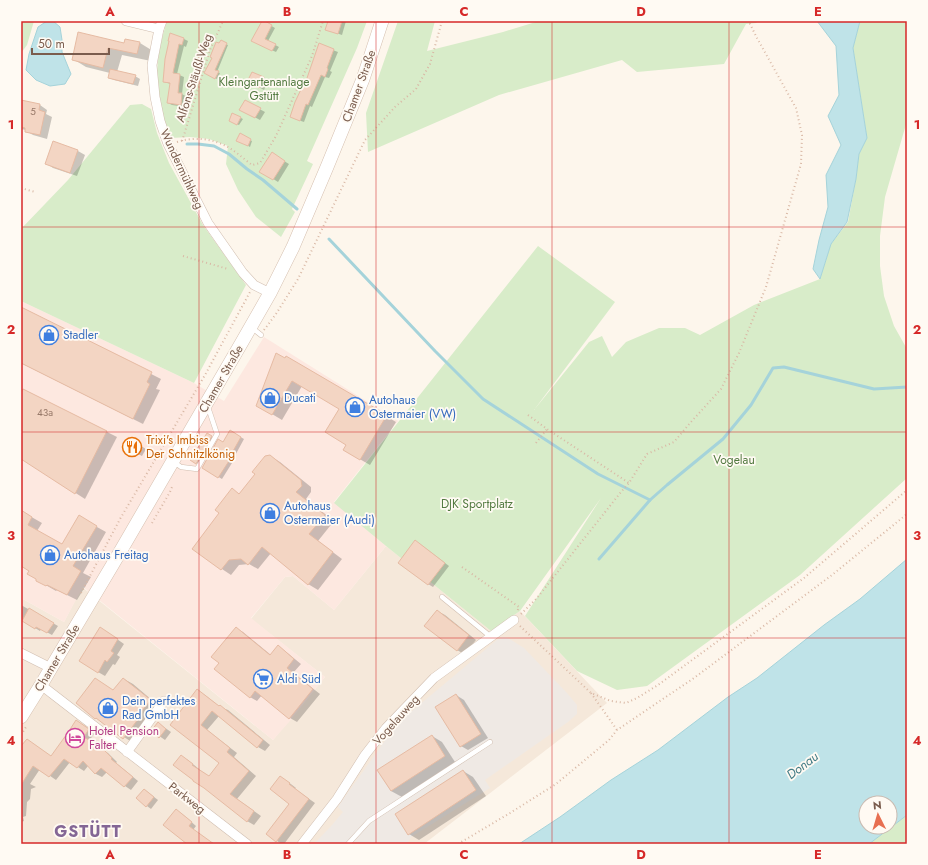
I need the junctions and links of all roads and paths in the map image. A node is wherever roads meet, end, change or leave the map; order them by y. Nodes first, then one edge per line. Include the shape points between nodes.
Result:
1 (126, 21) edge
2 (224, 21) edge
3 (323, 21) edge
4 (382, 21) edge
5 (442, 21) edge
6 (750, 21) edge
7 (161, 25) edge
8 (182, 140) junction
9 (168, 144) junction
10 (21, 188) edge
11 (35, 192) dead end
12 (184, 256) dead end
13 (305, 264) dead end
14 (243, 273) junction
15 (254, 285) junction
16 (270, 293) junction
17 (206, 404) junction
18 (528, 415) dead end
19 (547, 429) junction
20 (536, 443) dead end
21 (172, 462) junction
22 (629, 483) junction
23 (907, 490) edge
24 (907, 514) edge
25 (462, 568) dead end
26 (80, 594) dead end
27 (442, 597) dead end
28 (514, 620) junction
29 (491, 637) junction
30 (21, 653) edge
31 (51, 668) junction
32 (41, 685) junction
33 (591, 693) junction
34 (164, 701) dead end
35 (21, 718) edge
36 (617, 730) junction
37 (490, 742) dead end
38 (127, 752) junction
39 (247, 844) edge
40 (302, 844) edge
41 (348, 844) edge
42 (458, 844) edge

1 - 7 street
2 - 8 path, Alfons-Stäußl-Weg via 210,50
3 - 8 path via 312,56 276,136 260,164 252,165 225,145 208,139
4 - 16 main road, Chamer Straße via 363,79 328,168
5 - 13 path via 430,64 416,89 395,107 365,140
6 - 22 path via 796,108 802,135 801,164 766,287 721,390 674,442 646,454
7 - 9 street, Wundermühlweg via 152,65 156,102
8 - 9 path
9 - 14 street, Wundermühlweg via 208,223
10 - 11 path
12 - 14 path
14 - 15 street, Wundermühlweg
15 - 16 street, Wundermühlweg
15 - 26 path
16 - 17 main road, Chamer Straße via 256,331
17 - 21 main road, Chamer Straße
17 - 21 lane via 217,434 197,468 181,467
18 - 19 path
19 - 20 path
19 - 22 path
21 - 31 main road, Chamer Straße
22 - 28 path via 537,598
23 - 33 path via 804,578 638,698 626,703 611,701
24 - 36 path via 832,575 694,678
25 - 28 path via 519,607
27 - 29 lane
28 - 29 street, Vogelauweg
28 - 33 path
29 - 40 street, Vogelauweg via 434,678 386,728
30 - 31 street
31 - 32 main road, Chamer Straße
32 - 35 main road, Chamer Straße
32 - 38 street, Parkweg
33 - 36 path
34 - 38 street
36 - 42 path via 609,740 556,784
37 - 41 lane via 369,821
38 - 39 street, Parkweg

